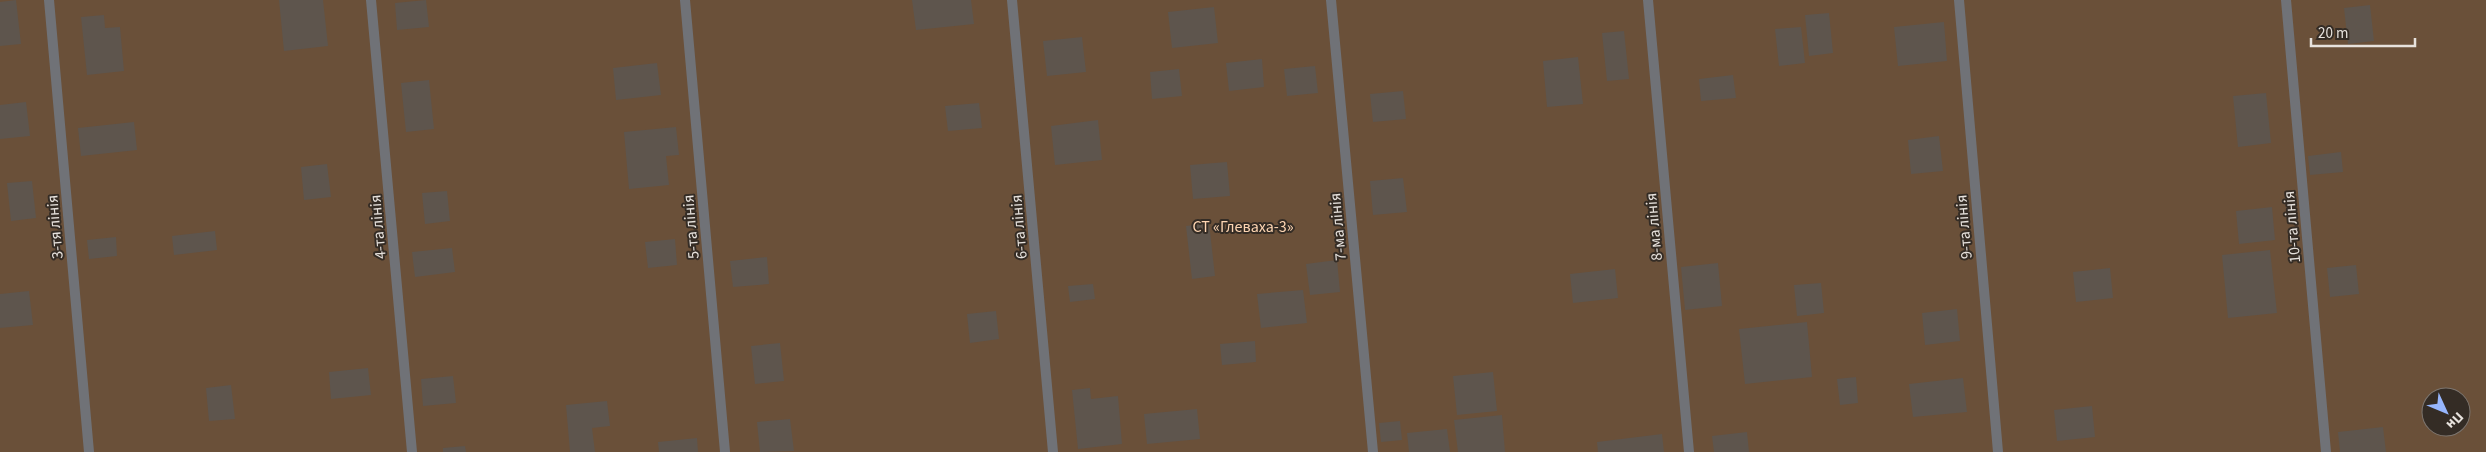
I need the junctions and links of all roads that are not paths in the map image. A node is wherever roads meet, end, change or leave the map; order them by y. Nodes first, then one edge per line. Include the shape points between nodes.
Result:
1 (49, 0) edge
2 (371, 0) edge
3 (685, 0) edge
4 (1012, 0) edge
5 (1331, 0) edge
6 (1648, 0) edge
7 (1959, 0) edge
8 (2286, 0) edge
9 (89, 452) edge
10 (412, 452) edge
11 (725, 452) edge
12 (1054, 452) edge
13 (1373, 452) edge
14 (1689, 452) edge
15 (1998, 452) edge
16 (2326, 452) edge

1 - 9 lane, 3-тя лінія
2 - 10 lane, 4-та лінія
3 - 11 lane, 5-та лінія
4 - 12 lane, 6-та лінія
5 - 13 lane, 7-ма лінія
6 - 14 lane, 8-ма лінія
7 - 15 lane, 9-та лінія
8 - 16 lane, 10-та лінія

